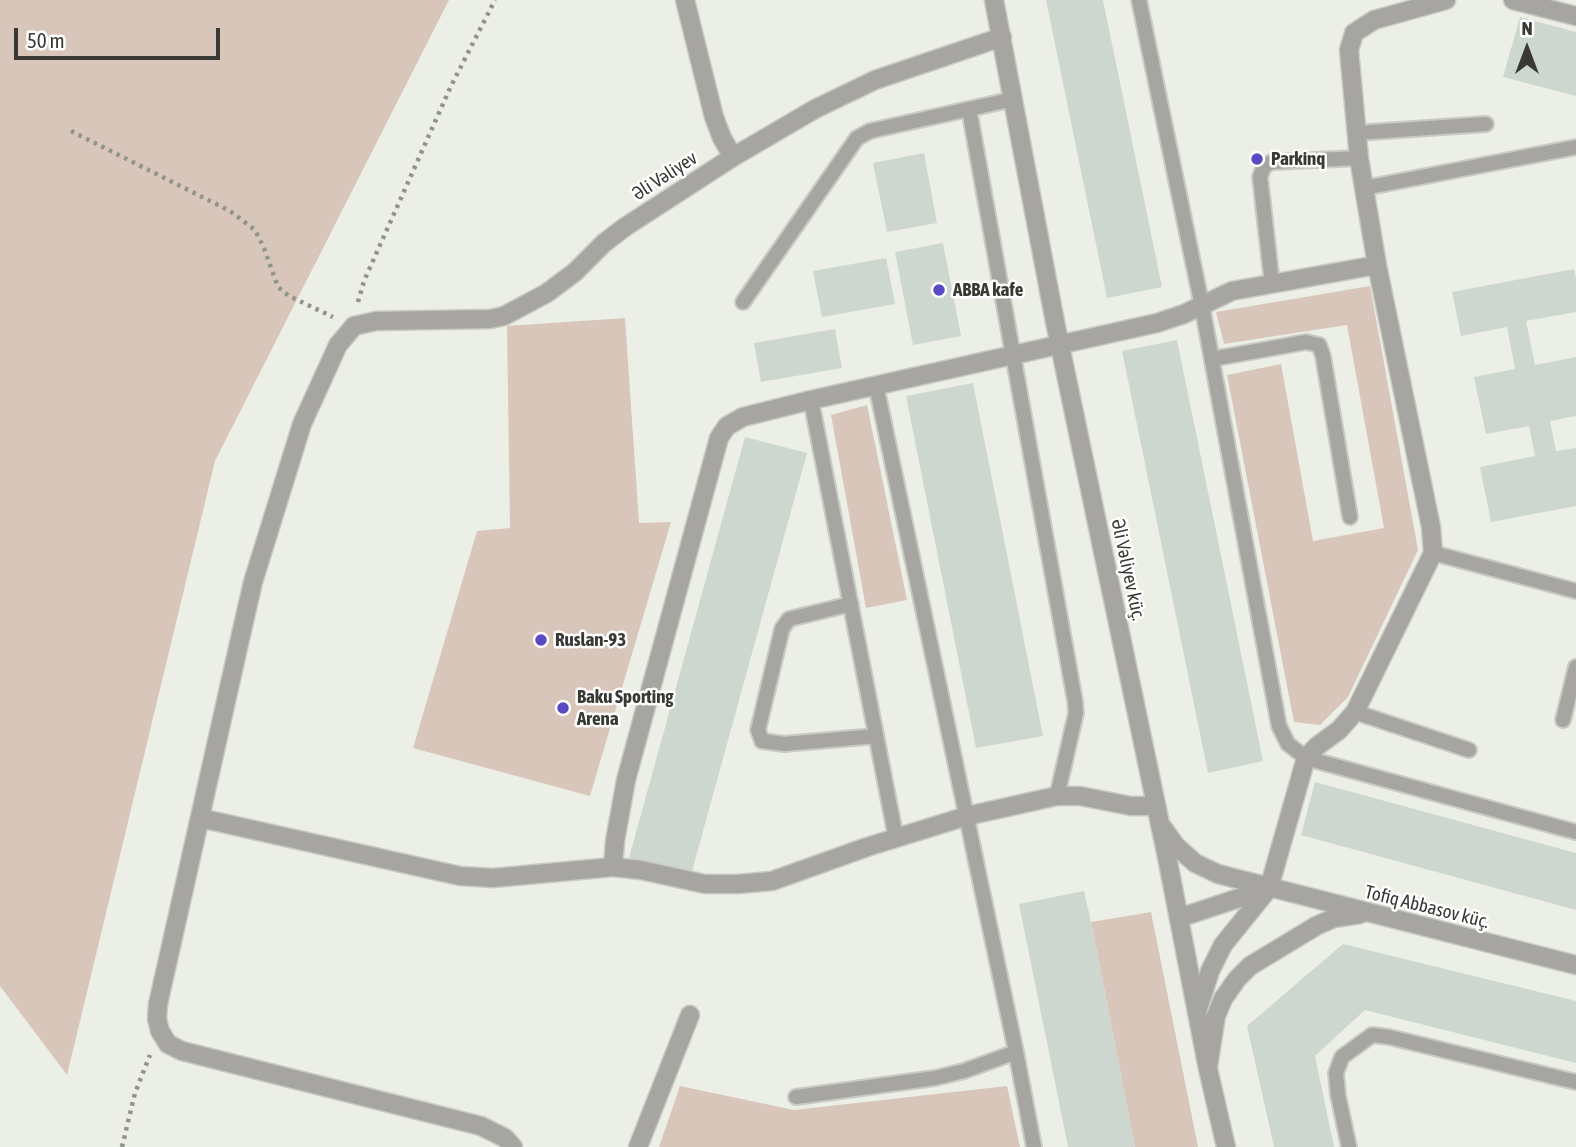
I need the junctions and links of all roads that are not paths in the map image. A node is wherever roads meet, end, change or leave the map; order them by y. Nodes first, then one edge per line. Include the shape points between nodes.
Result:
1 (685, 0) edge
2 (994, 0) edge
3 (1139, 0) edge
4 (1446, 0) edge
5 (1513, 0) edge
6 (1576, 16) edge
7 (1002, 37) junction
8 (1014, 99) junction
9 (969, 109) junction
10 (1486, 124) dead end
11 (1356, 132) junction
12 (1576, 148) edge
13 (733, 157) junction
14 (1359, 158) junction
15 (1364, 188) junction
16 (1377, 265) junction
17 (1272, 283) junction
18 (743, 302) dead end
19 (1202, 306) junction
20 (1060, 344) junction
21 (1013, 354) junction
22 (1212, 359) junction
23 (876, 385) junction
24 (811, 400) junction
25 (1350, 517) dead end
26 (1433, 553) junction
27 (1576, 591) edge
28 (851, 604) junction
29 (1576, 667) edge
30 (1355, 712) junction
31 (1563, 720) dead end
32 (876, 736) junction
33 (1469, 750) dead end
34 (1306, 758) junction
35 (1057, 796) junction
36 (1157, 814) junction
37 (967, 816) junction
38 (200, 818) junction
39 (1576, 832) edge
40 (896, 838) junction
41 (612, 867) junction
42 (1269, 888) junction
43 (1366, 913) junction
44 (1179, 918) junction
45 (1576, 965) edge
46 (1197, 1012) junction
47 (690, 1015) dead end
48 (1016, 1052) junction
49 (1208, 1069) junction
50 (1576, 1082) edge
51 (796, 1097) dead end
52 (513, 1147) edge
53 (638, 1147) edge
54 (1034, 1147) edge
55 (1226, 1147) edge
56 (1349, 1147) edge

1 - 13 street via 715,117
2 - 7 street, Əli Vəliyev küç.
3 - 19 lane
4 - 11 street via 1374,20 1354,33 1349,51
5 - 6 street
7 - 8 street, Əli Vəliyev küç.
7 - 13 street, Əli Vəliyev via 875,80
8 - 9 lane
8 - 20 street, Əli Vəliyev küç.
9 - 18 lane via 870,131 857,138
9 - 21 lane
10 - 11 lane
11 - 14 street
12 - 15 lane
13 - 38 street, Əli Vəliyev via 625,227 547,293 504,316 376,321 354,326 338,345 302,424 253,582
14 - 15 street
14 - 17 lane via 1264,166 1260,177
15 - 16 street
16 - 17 street
16 - 26 street
17 - 19 street via 1232,291
19 - 20 street via 1157,323
19 - 22 lane
20 - 21 street
20 - 36 street, Əli Vəliyev küç.
21 - 23 street
21 - 35 lane via 1076,701
22 - 25 lane via 1306,342 1319,345
22 - 34 lane via 1279,726 1288,744
23 - 24 street
23 - 37 lane
24 - 28 lane
24 - 41 street via 743,417 727,426 719,438 626,780
26 - 27 lane
26 - 30 street
28 - 32 lane
28 - 32 lane via 789,619 782,629 758,730 762,741 784,744
29 - 31 lane
30 - 33 lane
30 - 34 street
32 - 40 lane
34 - 39 lane
34 - 42 street
35 - 36 street via 1080,796
35 - 37 street
36 - 42 street, Tofiq Abbasov küç. via 1176,846 1195,863
36 - 44 street, Əli Vəliyev küç.
37 - 40 street
37 - 48 lane
38 - 41 street via 460,876 494,878
38 - 52 street via 158,1004 157,1019 168,1044 481,1126
40 - 41 street via 772,881 705,884
42 - 43 street, Tofiq Abbasov küç.
42 - 44 street
42 - 46 street via 1223,945
43 - 45 street, Tofiq Abbasov küç.
43 - 49 street via 1316,926 1250,965 1223,999 1216,1016
44 - 46 street, Əli Vəliyev küç.
46 - 49 street, Əli Vəliyev küç.
47 - 53 street
48 - 51 lane via 935,1078
48 - 54 lane
49 - 55 street, Əli Vəliyev küç.
50 - 56 lane via 1372,1035 1342,1057 1336,1073

